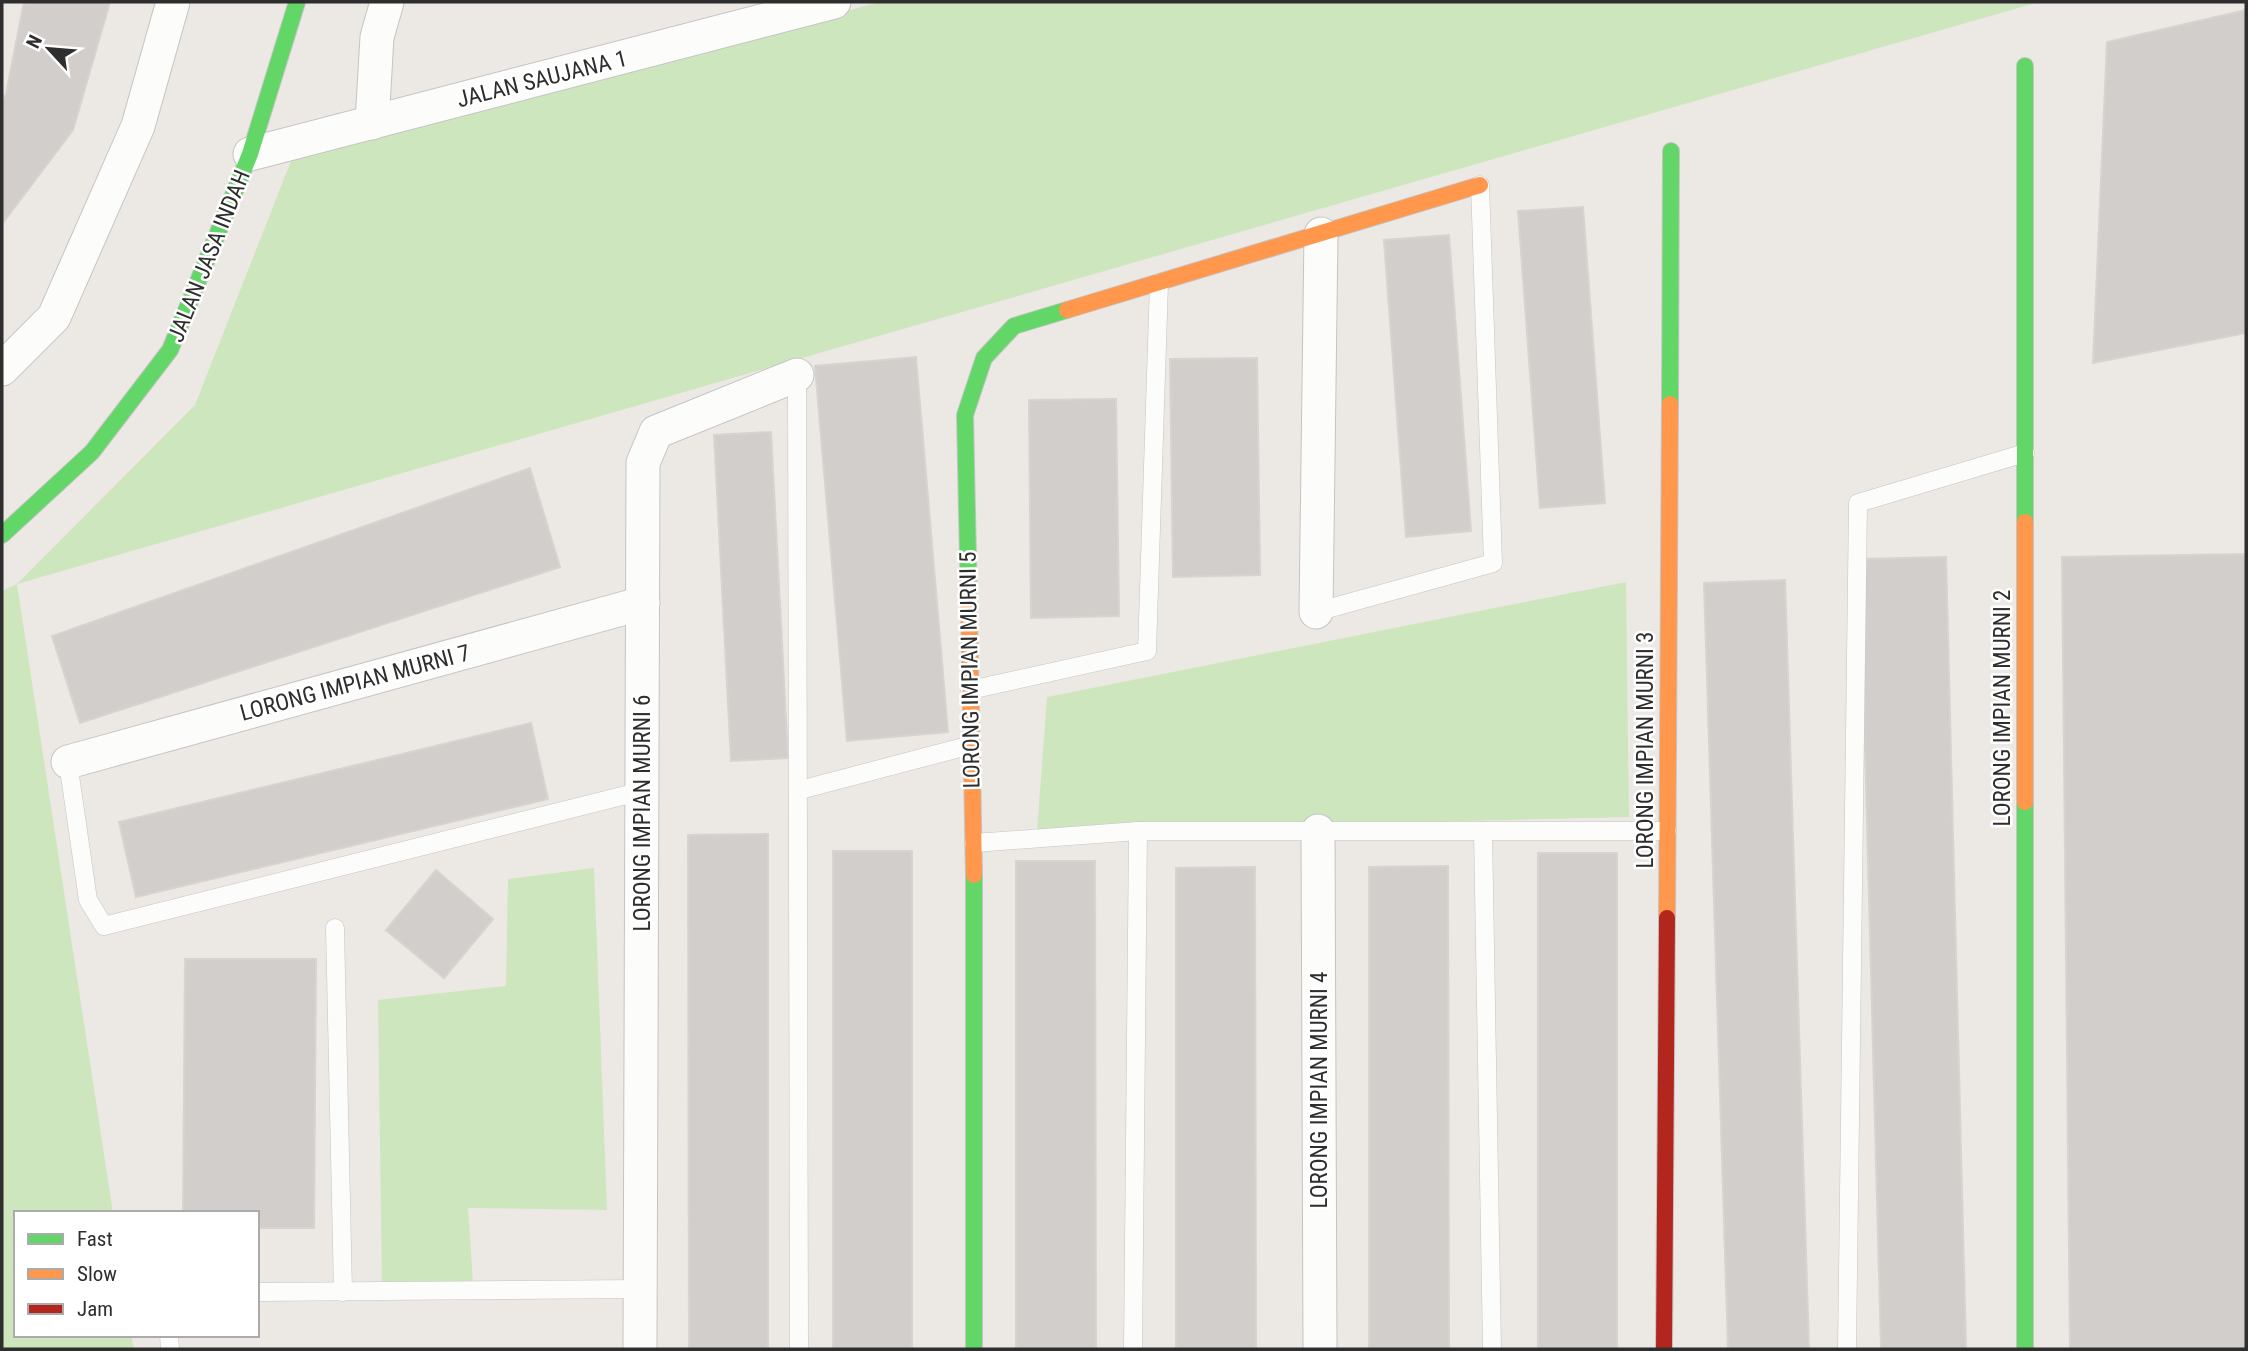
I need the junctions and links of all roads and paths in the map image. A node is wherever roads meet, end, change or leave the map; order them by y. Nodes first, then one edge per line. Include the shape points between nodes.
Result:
1 (173, 2) edge
2 (297, 2) edge
3 (387, 2) edge
4 (834, 2) edge
5 (745, 15) edge
6 (2025, 66) dead end
7 (372, 123) junction
8 (1671, 151) dead end
9 (250, 154) junction
10 (1480, 186) joint
11 (1321, 234) junction
12 (1159, 283) junction
13 (2, 369) edge
14 (797, 375) joint
15 (2025, 453) junction
16 (2, 535) edge
17 (643, 603) junction
18 (1316, 612) joint
19 (970, 690) junction
20 (971, 746) junction
21 (68, 762) joint
22 (800, 790) junction
23 (642, 791) junction
24 (1138, 831) junction
25 (1318, 831) junction
26 (1483, 831) junction
27 (1667, 831) junction
28 (974, 843) junction
29 (335, 928) dead end
30 (640, 1289) junction
31 (259, 1292) edge
32 (343, 1292) junction
33 (639, 1349) edge
34 (799, 1349) edge
35 (974, 1349) edge
36 (1133, 1349) edge
37 (1320, 1349) edge
38 (1492, 1349) edge
39 (1664, 1349) edge
40 (1847, 1349) edge
41 (2025, 1349) edge

1 - 13 street via 138,125 54,317
2 - 9 street, JALAN JASA INDAH
3 - 7 street via 377,37
4 - 5 street, JALAN SAUJANA 1
5 - 7 street, JALAN SAUJANA 1
6 - 15 street, LORONG IMPIAN MURNI 2
7 - 9 street, JALAN SAUJANA 1
8 - 27 street, LORONG IMPIAN MURNI 3
9 - 16 street, JALAN JASA INDAH via 170,350 92,452
10 - 11 street, LORONG IMPIAN MURNI 5
10 - 18 lane via 1493,563
11 - 12 street, LORONG IMPIAN MURNI 5
11 - 18 street
12 - 19 street, LORONG IMPIAN MURNI 5 via 1014,326 984,358 965,415
12 - 19 lane via 1147,651
14 - 17 street, LORONG IMPIAN MURNI 6 via 656,432 643,463
14 - 22 lane
15 - 40 lane via 1858,503
15 - 41 street, LORONG IMPIAN MURNI 2
17 - 21 street, LORONG IMPIAN MURNI 7
17 - 23 street, LORONG IMPIAN MURNI 6
19 - 20 street, LORONG IMPIAN MURNI 5
20 - 22 lane
20 - 28 street, LORONG IMPIAN MURNI 5
21 - 23 lane via 88,900 104,926
22 - 34 lane
23 - 30 street, LORONG IMPIAN MURNI 6
24 - 25 lane
24 - 28 lane
24 - 36 lane
25 - 26 lane
25 - 37 street, LORONG IMPIAN MURNI 4
26 - 27 lane
26 - 38 lane
27 - 39 street, LORONG IMPIAN MURNI 3
28 - 35 street, LORONG IMPIAN MURNI 5
29 - 32 lane
30 - 32 lane
30 - 33 street, LORONG IMPIAN MURNI 6
31 - 32 lane

